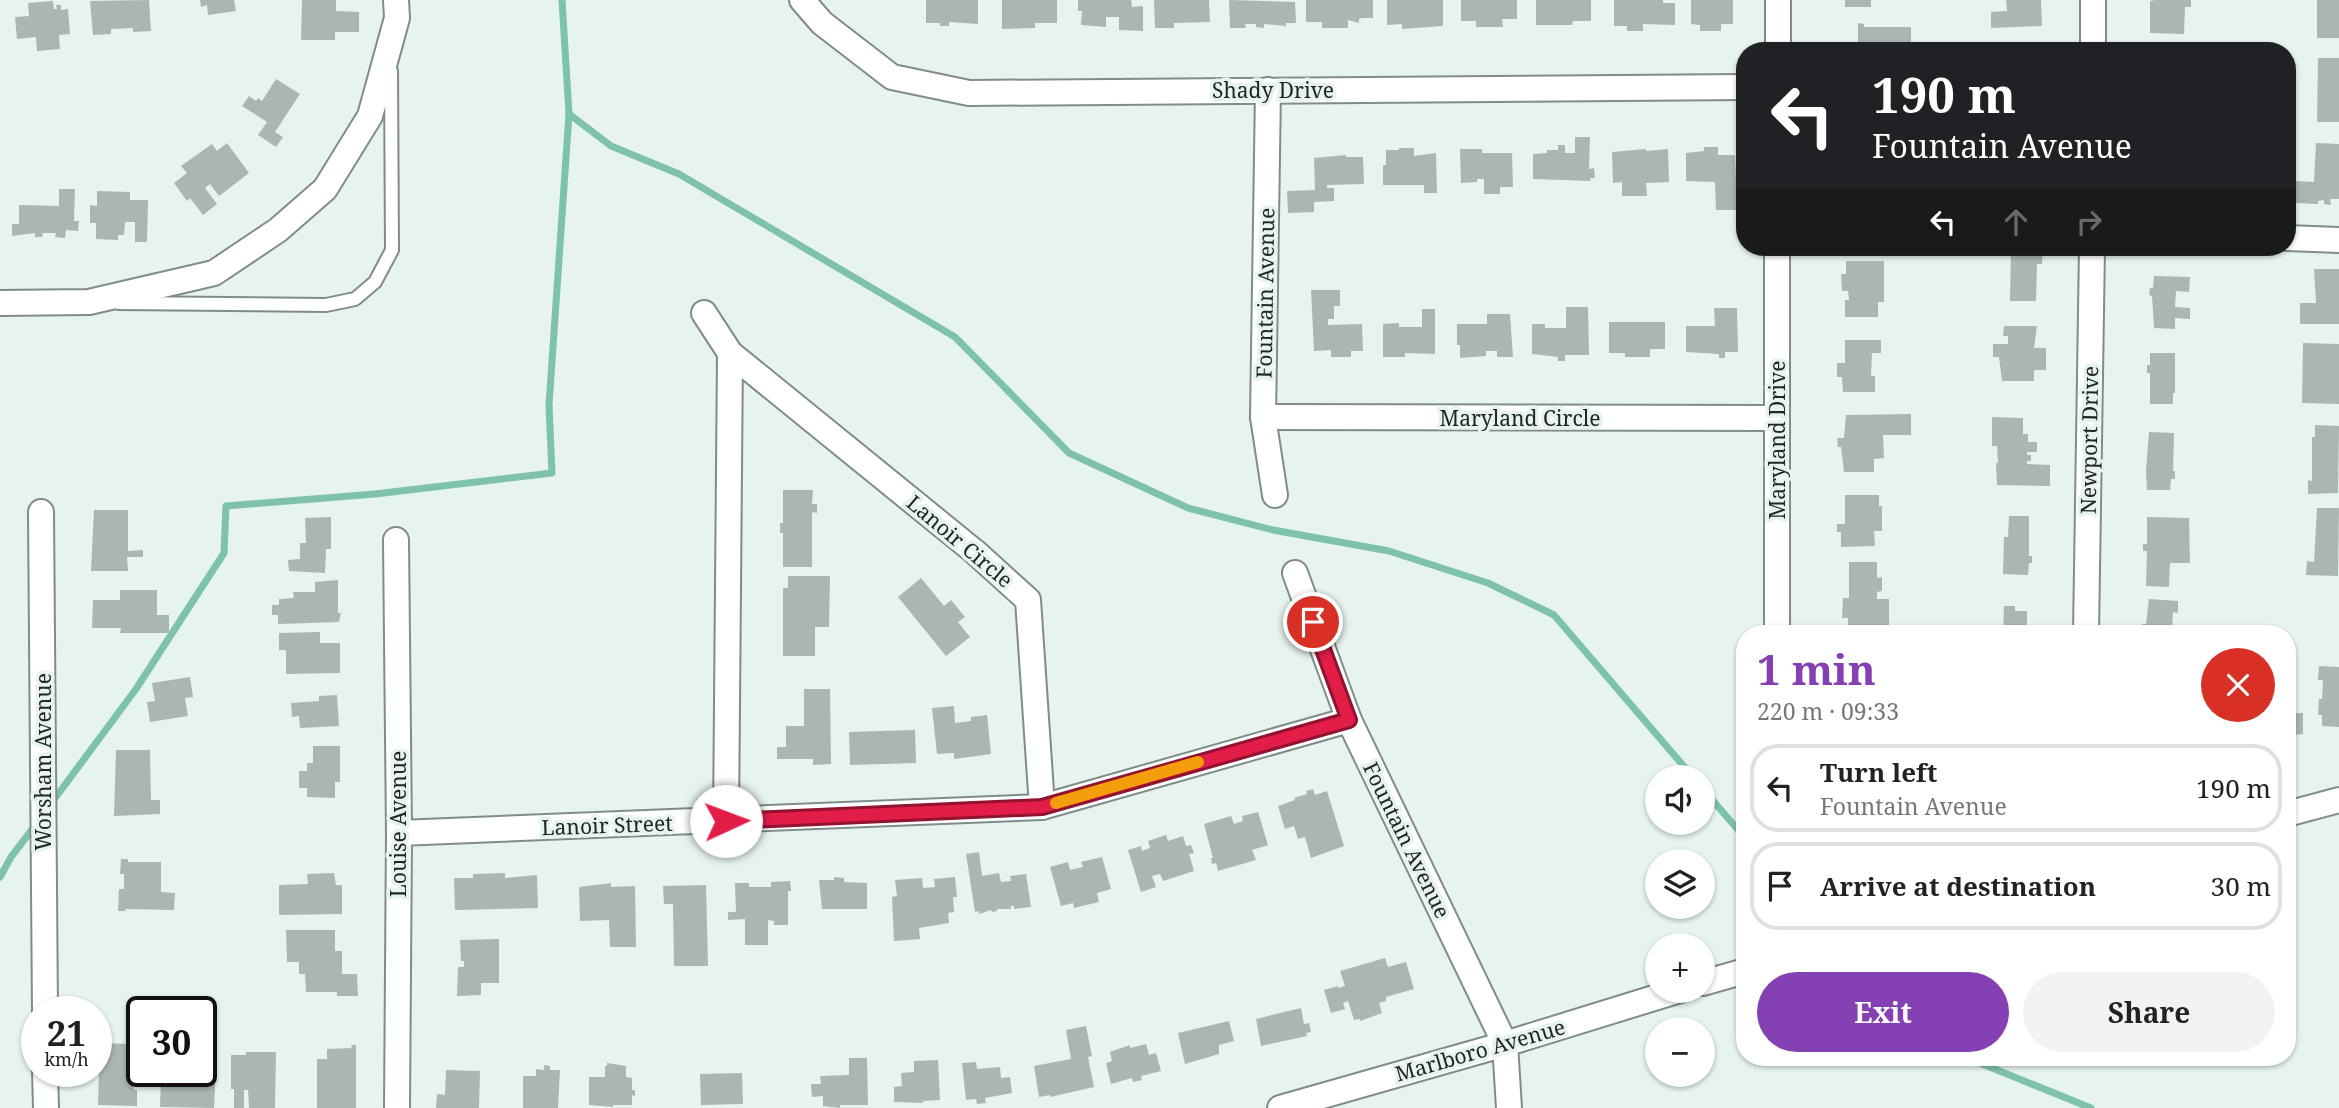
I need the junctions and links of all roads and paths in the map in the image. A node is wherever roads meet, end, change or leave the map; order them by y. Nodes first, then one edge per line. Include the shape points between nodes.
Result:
1 (396, 0) edge
2 (802, 0) edge
3 (1778, 0) edge
4 (2094, 0) edge
5 (1778, 42) edge
6 (2093, 42) edge
7 (390, 44) junction
8 (1736, 88) edge
9 (1268, 90) junction
10 (2296, 238) edge
11 (2339, 240) edge
12 (1777, 256) edge
13 (2092, 256) edge
14 (0, 303) edge
15 (89, 303) junction
16 (704, 313) dead end
17 (730, 353) junction
18 (1263, 417) junction
19 (1776, 418) junction
20 (1275, 495) dead end
21 (41, 512) dead end
22 (396, 540) dead end
23 (1295, 573) dead end
24 (1777, 625) edge
25 (2085, 625) edge
26 (1349, 720) junction
27 (2339, 800) edge
28 (1042, 807) junction
29 (2296, 812) edge
30 (726, 821) junction
31 (399, 833) junction
32 (1736, 974) edge
33 (1715, 980) edge
34 (45, 996) edge
35 (1645, 1001) edge
36 (1505, 1044) junction
37 (46, 1087) edge
38 (46, 1108) edge
39 (397, 1108) edge
40 (1280, 1108) edge
41 (1509, 1108) edge

1 - 7 street
2 - 9 street, Shady Drive via 822,23 892,77 969,93
3 - 5 street
4 - 6 street
7 - 15 street via 370,116 326,189 278,230 214,273
7 - 15 lane via 392,250 374,282 355,299 326,305
8 - 9 street, Shady Drive
9 - 18 street, Fountain Avenue
10 - 11 street
12 - 19 street, Maryland Drive
13 - 25 street, Newport Drive
14 - 15 street
16 - 17 street, Lanoir Circle
17 - 28 street, Lanoir Circle via 1028,600
17 - 30 street
18 - 19 street, Maryland Circle
18 - 20 street, Fountain Avenue
19 - 24 street, Maryland Drive
21 - 34 street, Worsham Avenue
22 - 31 street, Louise Avenue
23 - 26 street, Fountain Avenue
26 - 28 street, Lanoir Street
26 - 36 street, Fountain Avenue
27 - 29 street
28 - 30 street, Lanoir Street
30 - 31 street, Lanoir Street
31 - 39 street, Louise Avenue
32 - 33 street
35 - 36 street, Marlboro Avenue
36 - 40 street, Marlboro Avenue
36 - 41 street, Fountain Avenue
37 - 38 street

